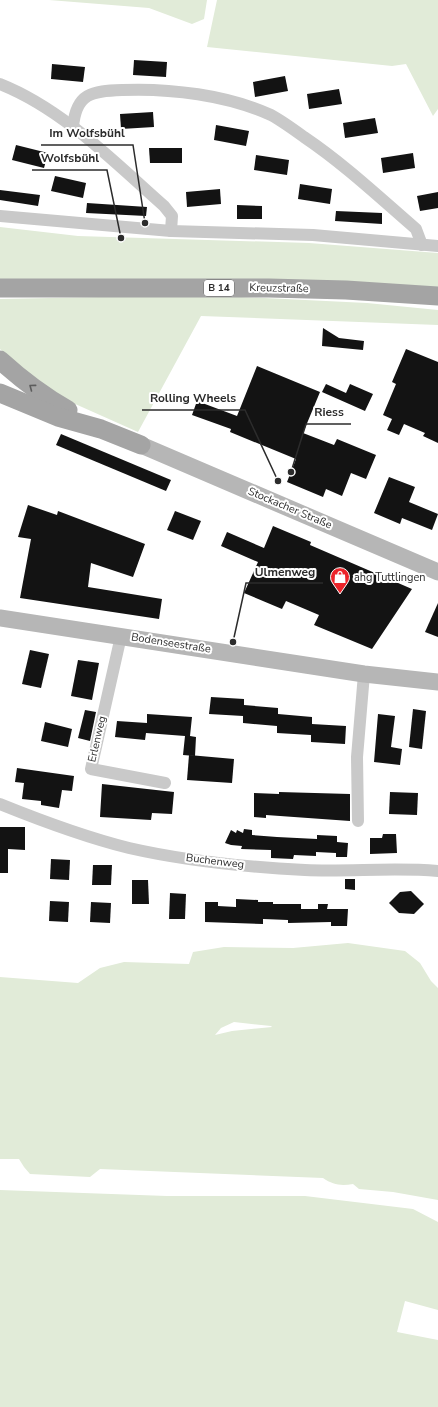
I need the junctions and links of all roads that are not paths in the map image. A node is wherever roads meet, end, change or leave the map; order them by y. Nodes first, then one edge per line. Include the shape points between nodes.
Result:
1 (0, 84) edge
2 (73, 127) junction
3 (0, 216) edge
4 (171, 231) junction
5 (422, 245) junction
6 (438, 246) edge
7 (0, 288) edge
8 (438, 296) edge
9 (0, 360) edge
10 (0, 394) edge
11 (101, 429) junction
12 (141, 445) joint
13 (438, 570) edge
14 (0, 618) edge
15 (121, 636) junction
16 (364, 674) junction
17 (438, 682) edge
18 (165, 783) dead end
19 (0, 804) edge
20 (358, 821) dead end
21 (438, 871) edge

1 - 2 street
2 - 4 street via 164,206 172,216
2 - 5 street via 77,105 97,91 138,89 186,93 242,105 271,116 325,151 416,229
3 - 4 street
4 - 5 street via 313,235
5 - 6 street
7 - 8 main road, Kreuzstraße / B 14 via 269,288
11 -> 9 main road via 50,400
10 - 11 main road via 58,417
11 - 12 main road
12 - 13 street, Stockacher Straße
14 - 15 street, Bodenseestraße
15 - 16 street, Bodenseestraße
15 - 18 street, Erlenweg via 90,769
16 - 17 street, Bodenseestraße
16 - 20 street via 357,757
19 - 21 street, Buchenweg via 39,820 107,842 194,859 307,870

